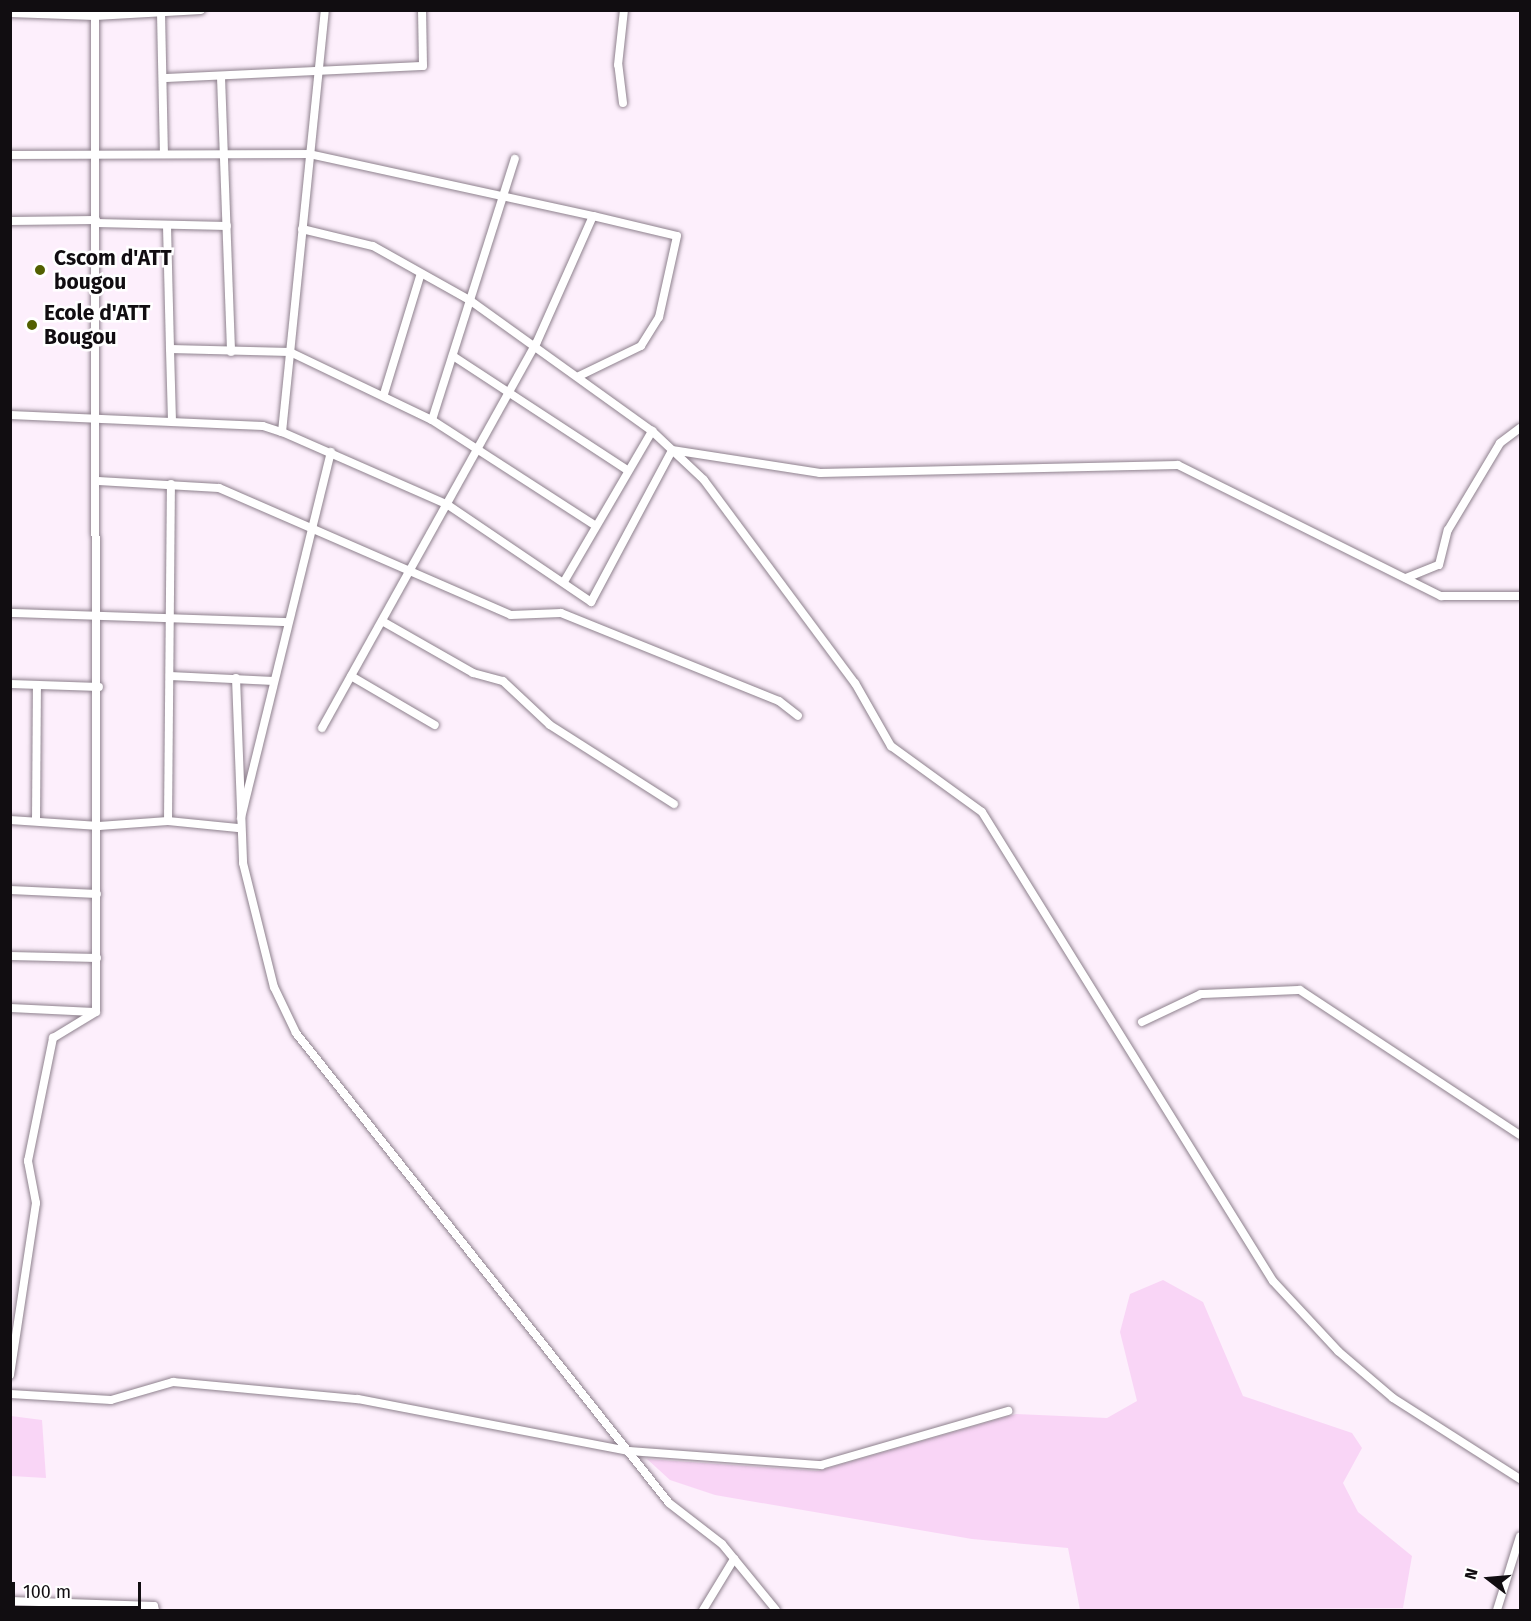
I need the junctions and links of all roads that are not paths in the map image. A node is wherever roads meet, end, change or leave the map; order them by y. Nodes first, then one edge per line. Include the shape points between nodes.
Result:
1 (201, 10) edge
2 (325, 10) edge
3 (422, 10) edge
4 (624, 10) edge
5 (10, 13) edge
6 (126, 13) edge
7 (161, 13) junction
8 (95, 16) junction
9 (318, 71) junction
10 (221, 77) junction
11 (165, 78) junction
12 (623, 104) dead end
13 (96, 153) junction
14 (164, 153) junction
15 (224, 154) junction
16 (309, 154) junction
17 (10, 155) edge
18 (514, 159) dead end
19 (503, 196) junction
20 (593, 216) junction
21 (10, 221) edge
22 (96, 222) junction
23 (167, 226) junction
24 (227, 226) junction
25 (302, 229) junction
26 (420, 276) junction
27 (471, 300) junction
28 (536, 344) junction
29 (170, 349) junction
30 (231, 352) junction
31 (290, 352) junction
32 (453, 356) junction
33 (579, 376) junction
34 (510, 391) junction
35 (384, 394) junction
36 (10, 415) edge
37 (97, 418) junction
38 (432, 420) junction
39 (172, 421) junction
40 (1521, 428) edge
41 (652, 431) junction
42 (282, 432) junction
43 (477, 450) junction
44 (672, 450) junction
45 (331, 452) junction
46 (626, 469) junction
47 (98, 481) junction
48 (171, 484) junction
49 (448, 505) junction
50 (593, 524) junction
51 (309, 526) junction
52 (410, 571) junction
53 (1406, 578) junction
54 (565, 580) junction
55 (1521, 596) edge
56 (10, 613) edge
57 (98, 618) junction
58 (169, 621) junction
59 (382, 621) junction
60 (287, 622) junction
61 (170, 676) junction
62 (351, 676) junction
63 (236, 678) junction
64 (274, 681) junction
65 (10, 684) edge
66 (37, 685) junction
67 (99, 687) junction
68 (798, 716) dead end
69 (435, 725) dead end
70 (322, 728) dead end
71 (674, 804) dead end
72 (10, 820) edge
73 (36, 821) junction
74 (168, 821) junction
75 (99, 826) junction
76 (238, 828) junction
77 (10, 890) edge
78 (97, 894) junction
79 (10, 956) edge
80 (97, 958) junction
81 (10, 1008) edge
82 (96, 1012) junction
83 (1143, 1022) dead end
84 (1521, 1135) edge
85 (10, 1375) edge
86 (10, 1394) edge
87 (1008, 1411) dead end
88 (629, 1451) junction
89 (1521, 1479) edge
90 (1521, 1536) edge
91 (734, 1558) junction
92 (10, 1601) edge
93 (155, 1611) edge
94 (703, 1611) edge
95 (776, 1611) edge
96 (1497, 1611) edge

1 - 7 street
2 - 9 street
3 - 9 street via 423,66
4 - 12 street via 618,65
5 - 8 street
6 - 7 street
6 - 8 street
7 - 11 street
8 - 13 street
9 - 10 street
9 - 16 street
10 - 11 street
10 - 15 street
11 - 14 street
13 - 14 street
13 - 17 street
13 - 22 street
14 - 15 street
15 - 16 street
15 - 24 street
16 - 19 street
16 - 25 street
18 - 19 street
19 - 20 street
19 - 27 street
20 - 28 street
20 - 33 street via 677,236 659,317 641,346
21 - 22 street
22 - 23 street
22 - 37 street
23 - 24 street
23 - 29 street
24 - 30 street
25 - 26 street via 373,246
25 - 31 street
26 - 27 street
26 - 35 street
27 - 28 street
27 - 32 street
28 - 33 street
28 - 34 street
29 - 30 street
29 - 39 street
30 - 31 street
31 - 35 street
31 - 42 street
32 - 34 street
32 - 38 street
33 - 41 street
34 - 43 street
34 - 46 street
35 - 38 street
36 - 37 street
37 - 39 street
37 - 47 street
38 - 43 street
39 - 42 street
40 - 53 street via 1500,443 1448,531 1439,565
41 - 44 street
41 - 46 street
42 - 45 street
43 - 49 street
43 - 50 street
44 - 53 street via 820,473 1178,465
44 - 54 street via 591,602
44 - 89 street via 704,480 855,683 891,747 982,812 1273,1281 1338,1351 1393,1398
45 - 49 street
45 - 51 street
46 - 50 street
47 - 48 street
47 - 57 street
48 - 51 street via 219,488
48 - 58 street
49 - 52 street
49 - 54 street
50 - 54 street
51 - 52 street
51 - 60 street
52 - 59 street
52 - 68 street via 511,615 561,613 779,701
53 - 55 street via 1441,596
56 - 57 street
57 - 58 street
57 - 67 street
58 - 60 street
58 - 61 street
59 - 62 street
59 - 71 street via 473,673 503,681 550,725
60 - 64 street
61 - 63 street
61 - 74 street
62 - 69 street
62 - 70 street
63 - 64 street
63 - 76 street
64 - 76 street
65 - 66 street
66 - 67 street
66 - 73 street
67 - 75 street
72 - 73 street
73 - 75 street
74 - 75 street
74 - 76 street
75 - 78 street
76 - 88 street via 274,987 296,1033
77 - 78 street
78 - 80 street
79 - 80 street
80 - 82 street
81 - 82 street
82 - 85 street via 53,1038 28,1161 36,1203
83 - 84 street via 1201,994 1300,990
86 - 88 street via 111,1400 185,1383 358,1399
87 - 88 street via 820,1465
88 - 91 street via 669,1503
90 - 96 street
91 - 94 street
91 - 95 street
92 - 93 street via 154,1606

